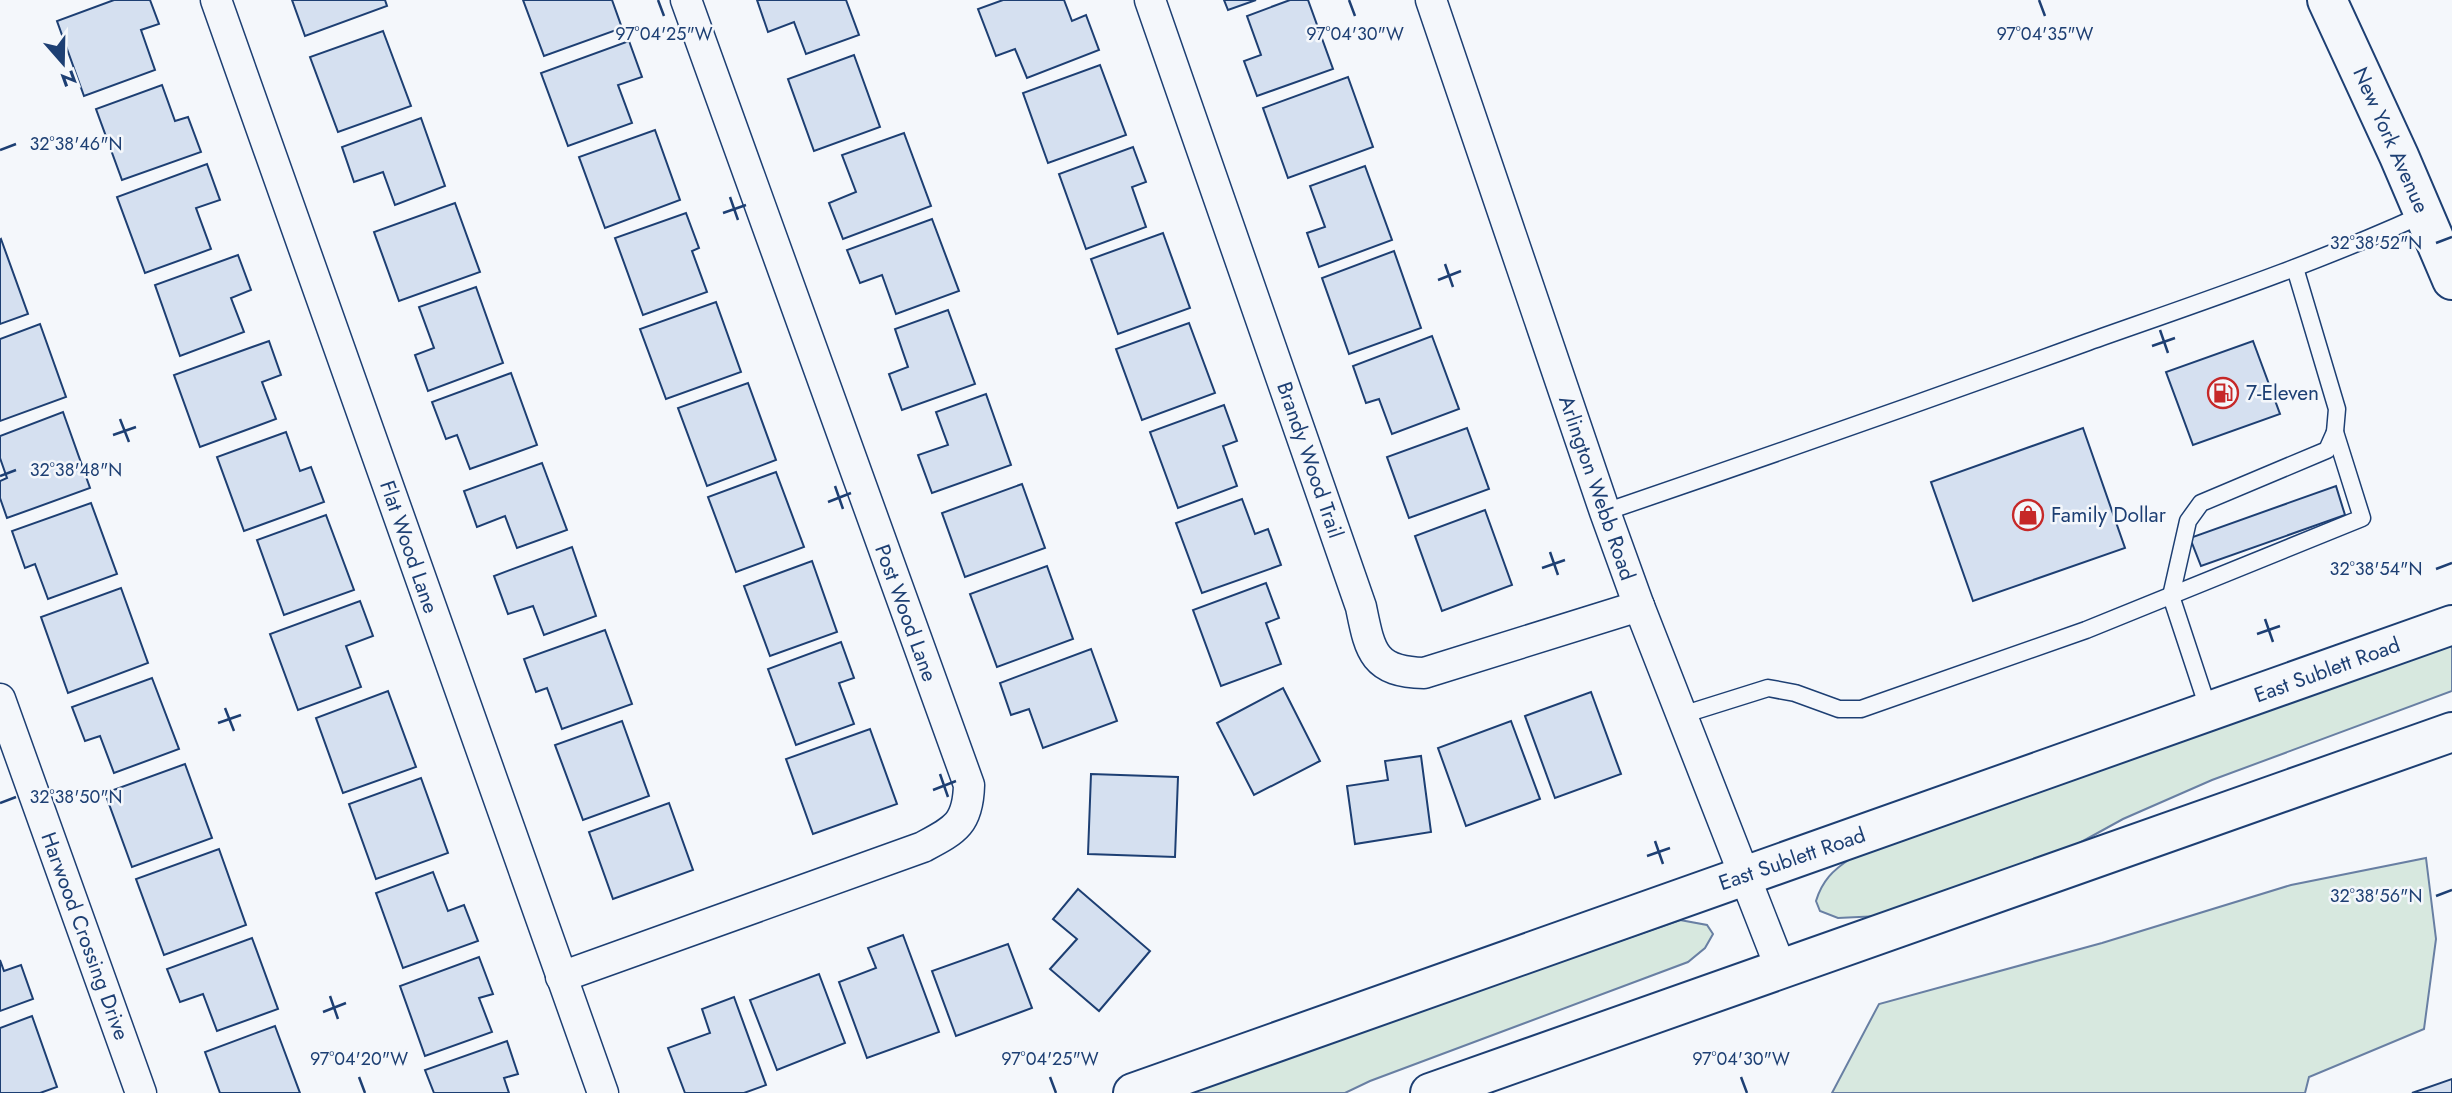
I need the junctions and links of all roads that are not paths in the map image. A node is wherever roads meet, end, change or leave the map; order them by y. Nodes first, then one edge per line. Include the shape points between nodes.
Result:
1 (216, 0) edge
2 (686, 0) edge
3 (1150, 0) edge
4 (1431, 0) edge
5 (2328, 0) edge
6 (2424, 214) junction
7 (2295, 268) junction
8 (2452, 280) edge
9 (2335, 432) junction
10 (1605, 512) junction
11 (2171, 596) junction
12 (1639, 606) junction
13 (2452, 625) edge
14 (0, 699) edge
15 (2209, 711) junction
16 (1682, 715) junction
17 (2442, 739) edge
18 (1745, 876) junction
19 (1781, 969) junction
20 (561, 977) junction
21 (141, 1093) edge
22 (603, 1093) edge
23 (1133, 1093) edge
24 (1430, 1093) edge

1 - 20 street, Flat Wood Lane
2 - 20 street, Post Wood Lane via 969,785 968,806 961,822 923,847
3 - 12 street, Brandy Wood Trail via 1377,659 1388,668 1424,673
4 - 10 street, Arlington Webb Road
5 - 6 main road, New York Avenue
6 - 7 lane
6 - 8 main road, New York Avenue
7 - 9 lane via 2337,409
7 - 10 lane
9 - 11 lane via 2327,450 2201,503 2188,521
9 - 11 lane via 2362,518
10 - 12 street, Arlington Webb Road
11 - 15 lane
11 - 16 lane via 1861,709 1839,709 1768,688
12 - 16 street, Arlington Webb Road
13 - 15 main road, East Sublett Road
14 - 21 street, Harwood Crossing Drive
15 - 18 main road, East Sublett Road
16 - 18 street, Arlington Webb Road
17 - 19 main road
18 - 19 street, Arlington Webb Road
18 - 23 main road, East Sublett Road
19 - 24 main road
20 - 22 street, Flat Wood Lane

